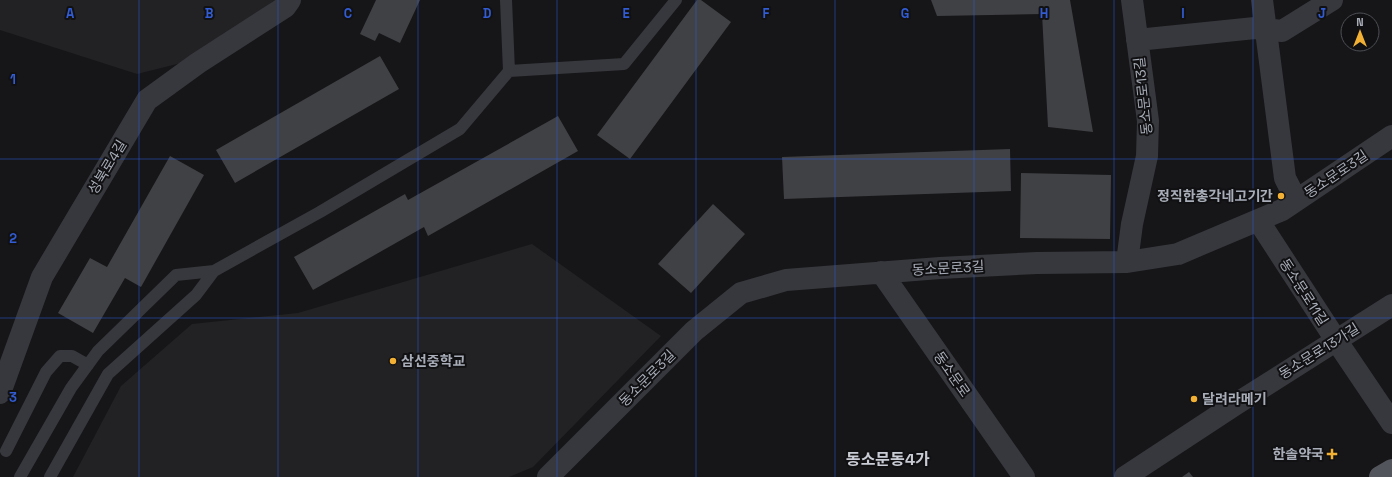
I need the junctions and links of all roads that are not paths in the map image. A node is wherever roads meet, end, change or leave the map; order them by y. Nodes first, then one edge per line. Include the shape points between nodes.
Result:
1 (290, 0) edge
2 (676, 0) edge
3 (1132, 0) edge
4 (1262, 0) edge
5 (1332, 0) edge
6 (505, 1) edge
7 (1266, 29) junction
8 (1137, 40) junction
9 (509, 71) junction
10 (1390, 143) edge
11 (1296, 200) junction
12 (1258, 220) junction
13 (1127, 262) junction
14 (214, 271) junction
15 (881, 272) junction
16 (1392, 305) edge
17 (1336, 340) junction
18 (88, 365) junction
19 (0, 394) edge
20 (1392, 422) edge
21 (6, 451) dead end
22 (1392, 470) edge
23 (20, 477) edge
24 (50, 477) edge
25 (548, 477) edge
26 (1024, 477) edge
27 (1125, 477) edge
28 (1380, 477) edge

1 - 19 street, 성북로4길 via 286,7 198,63 147,100 42,277
2 - 9 lane via 624,64
3 - 8 street, 동소문로13길
4 - 7 street
5 - 7 street via 1282,31
6 - 9 lane
7 - 8 street
7 - 11 street via 1285,178
8 - 13 street, 동소문로13길 via 1148,121 1147,156 1132,224
9 - 14 lane via 460,129
10 - 11 street, 동소문로3길
11 - 12 street, 동소문로3길 via 1282,210
12 - 13 street, 동소문로3길 via 1178,254
12 - 17 street, 동소문로11길
13 - 15 street, 동소문로3길 via 1037,263
14 - 18 lane via 176,275 98,351
14 - 24 lane via 196,294 108,374
15 - 25 street, 동소문로3길 via 786,280 741,294 694,331
15 - 26 street, 동소문로
16 - 17 street, 동소문로13가길
17 - 20 street, 동소문로11길
17 - 27 street, 동소문로13가길
18 - 21 lane via 72,356 60,356 46,372
18 - 23 lane via 71,388
22 - 28 main road

